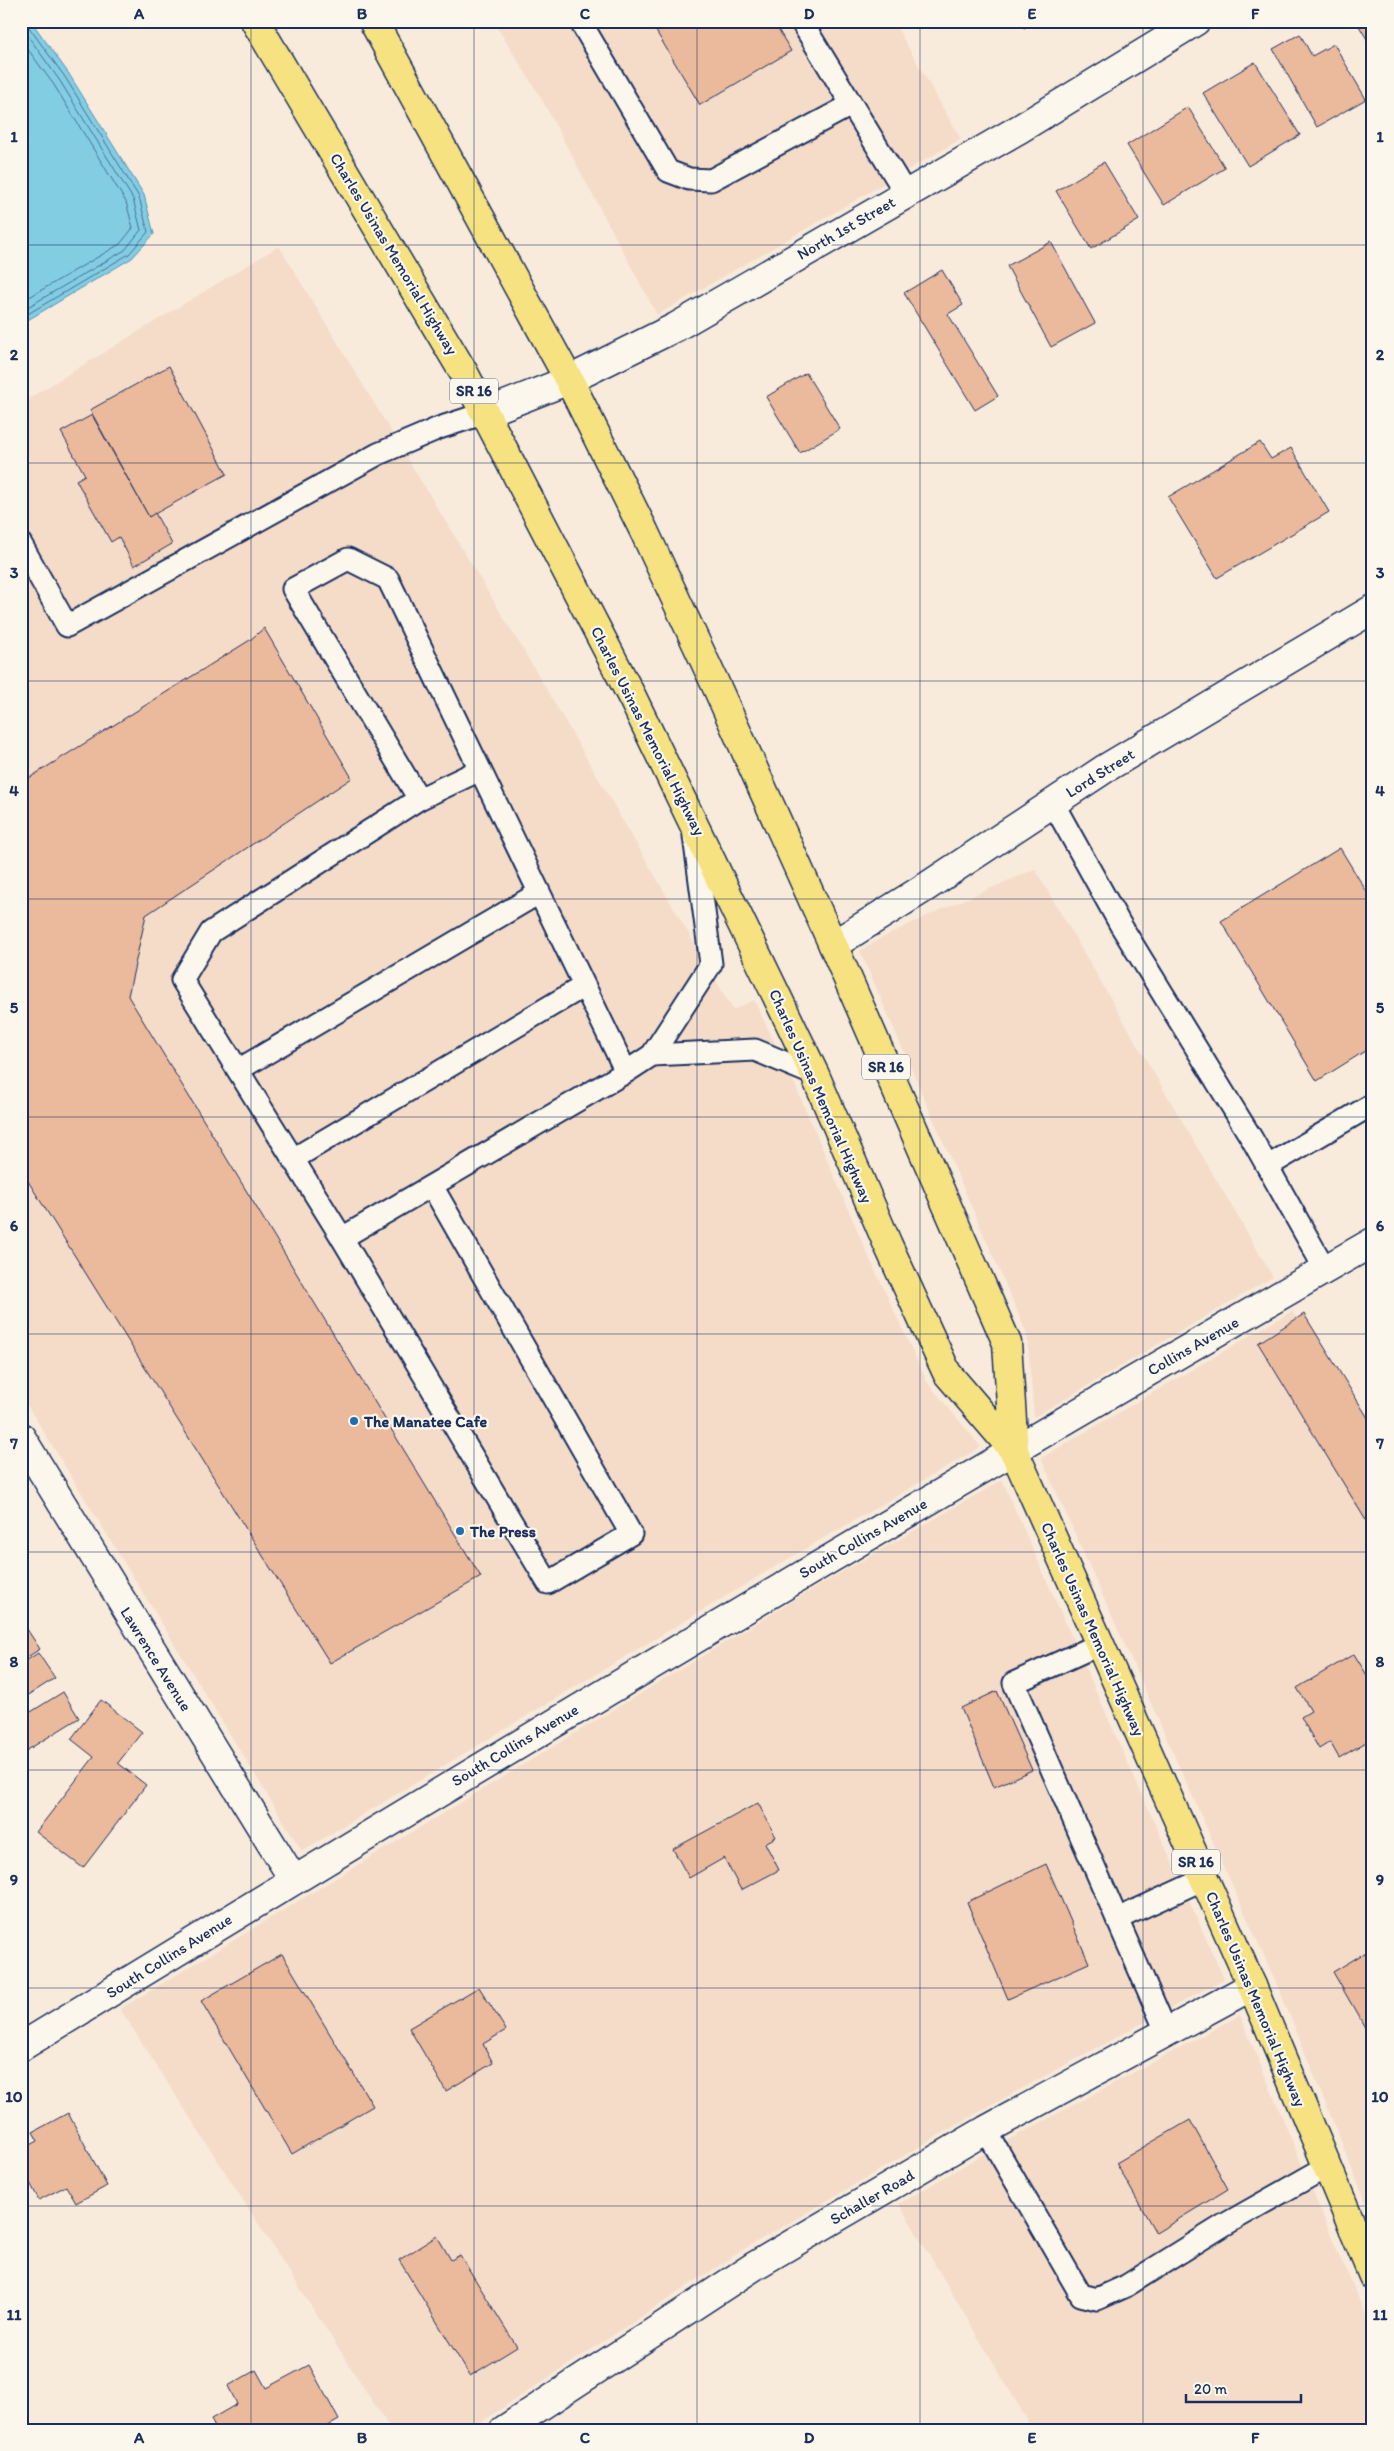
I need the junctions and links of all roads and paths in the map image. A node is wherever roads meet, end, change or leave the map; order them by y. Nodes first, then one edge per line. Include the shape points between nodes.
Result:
1 (255, 21) edge
2 (373, 21) edge
3 (580, 21) edge
4 (802, 21) edge
5 (1196, 21) edge
6 (851, 105) junction
7 (906, 194) junction
8 (569, 380) junction
9 (485, 413) junction
10 (21, 544) edge
11 (1373, 609) edge
12 (480, 770) junction
13 (419, 800) junction
14 (1054, 803) junction
15 (692, 817) junction
16 (539, 892) junction
17 (833, 945) junction
18 (584, 986) junction
19 (652, 1055) junction
20 (238, 1070) junction
21 (626, 1072) junction
22 (815, 1075) junction
23 (1373, 1104) edge
24 (293, 1159) junction
25 (1268, 1166) junction
26 (432, 1186) junction
27 (342, 1238) junction
28 (1373, 1242) edge
29 (1325, 1269) junction
30 (21, 1438) edge
31 (1014, 1451) junction
32 (1100, 1644) junction
33 (293, 1879) junction
34 (1204, 1879) junction
35 (1117, 1919) junction
36 (1252, 1986) junction
37 (1166, 2031) junction
38 (21, 2047) edge
39 (986, 2130) junction
40 (1328, 2166) junction
41 (1373, 2276) edge
42 (504, 2430) edge

1 - 9 highway, Charles Usinas Memorial Highway / SR 16
2 - 8 highway, Charles Usinas Memorial Highway / SR 16
3 - 6 lane via 668,171 690,179 711,180
4 - 6 lane
5 - 7 street, North 1st Street
6 - 7 lane
7 - 8 street, North 1st Street via 676,327
8 - 9 street, North 1st Street
8 - 17 highway, Charles Usinas Memorial Highway / SR 16 via 644,531
9 - 10 lane via 378,454 67,626
9 - 15 highway, Charles Usinas Memorial Highway / SR 16
11 - 14 street, Lord Street via 1106,768
12 - 13 lane
12 - 13 lane via 388,580 348,559 293,590
12 - 16 lane
13 - 20 lane via 212,932 182,980
14 - 17 street, Lord Street
14 - 25 lane via 1120,924
15 - 19 lane via 711,964
15 - 22 highway, Charles Usinas Memorial Highway / SR 16
16 - 18 lane
16 - 20 lane
17 - 31 highway, Charles Usinas Memorial Highway / SR 16 via 1007,1343
18 - 21 lane
18 - 24 lane
19 - 21 lane
19 - 22 lane via 755,1050
20 - 24 lane
21 - 26 lane
22 - 31 highway, Charles Usinas Memorial Highway / SR 16 via 947,1373
23 - 25 lane
24 - 27 lane
25 - 29 lane
26 - 27 lane
26 - 27 lane via 631,1534 548,1583
28 - 29 street, Collins Avenue
29 - 31 street, Collins Avenue
30 - 33 street, Lawrence Avenue
31 - 32 highway, Charles Usinas Memorial Highway / SR 16
31 - 33 street, South Collins Avenue via 808,1570
32 - 34 highway, Charles Usinas Memorial Highway / SR 16
32 - 35 lane via 1014,1683
33 - 38 street, South Collins Avenue
34 - 35 lane
34 - 36 highway, Charles Usinas Memorial Highway / SR 16
35 - 37 lane
36 - 37 street, Schaller Road
36 - 40 highway, Charles Usinas Memorial Highway / SR 16
37 - 39 street, Schaller Road
39 - 40 lane via 1081,2295 1097,2299 1126,2286
39 - 42 street, Schaller Road via 756,2265
40 - 41 highway, Charles Usinas Memorial Highway / SR 16

